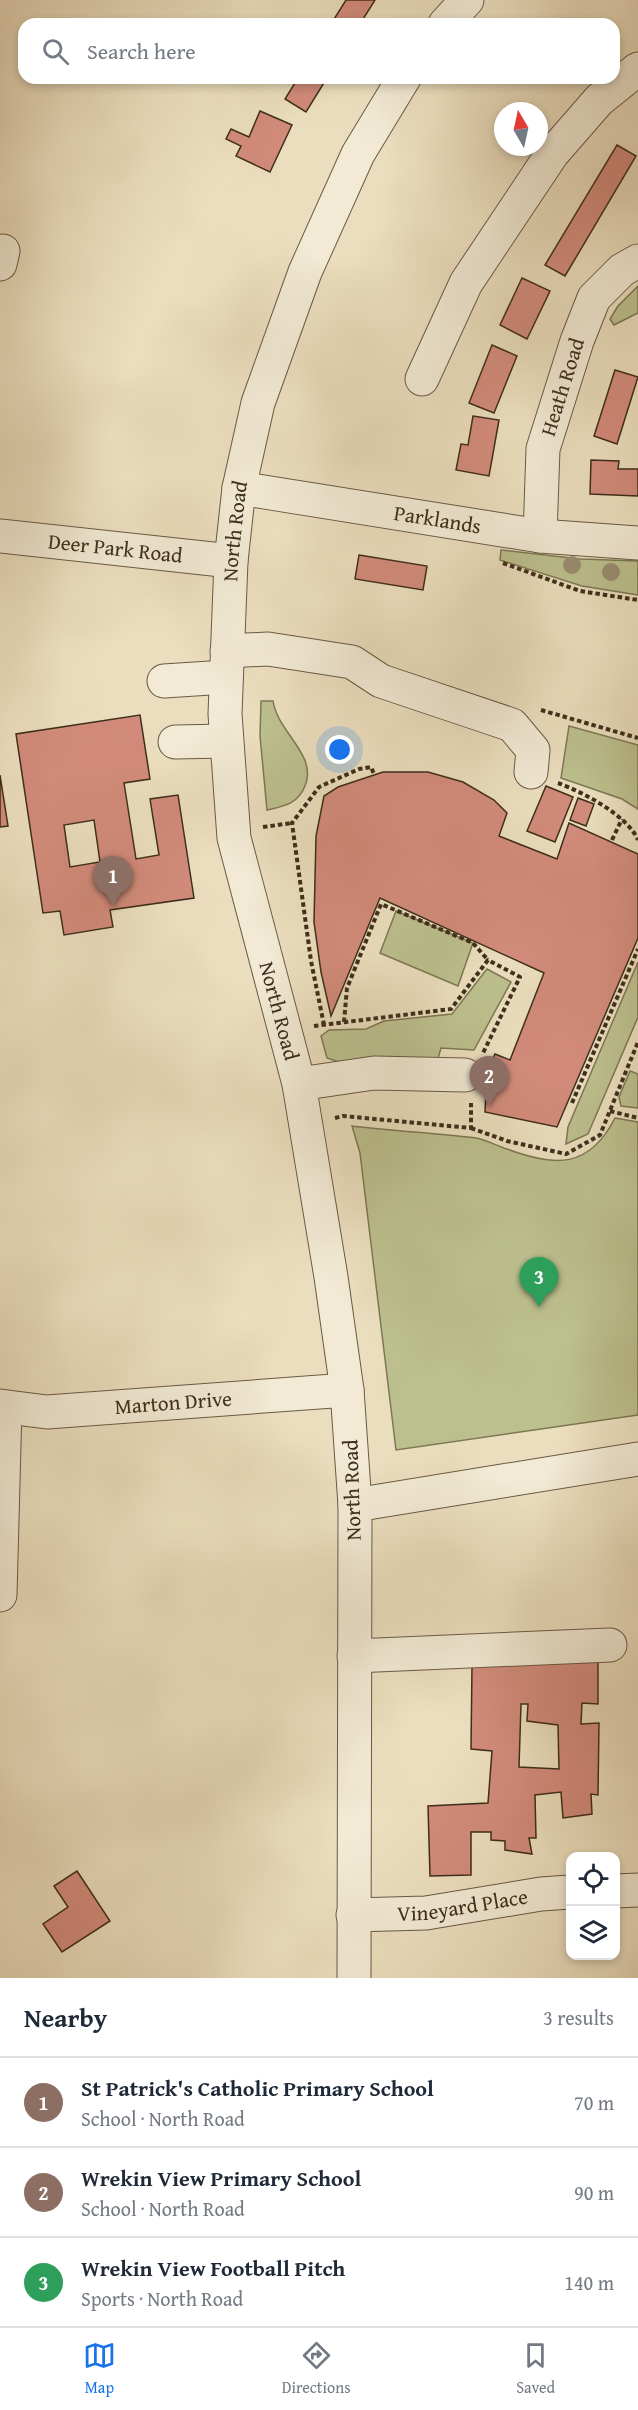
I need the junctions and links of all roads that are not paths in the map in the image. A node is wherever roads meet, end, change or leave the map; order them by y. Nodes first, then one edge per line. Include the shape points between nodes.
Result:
1 (467, 0) edge
2 (450, 18) edge
3 (638, 69) edge
4 (620, 83) edge
5 (400, 84) edge
6 (619, 84) edge
7 (638, 261) edge
8 (422, 379) dead end
9 (239, 488) junction
10 (0, 536) edge
11 (540, 536) junction
12 (638, 543) edge
13 (231, 561) junction
14 (227, 664) junction
15 (164, 681) dead end
16 (226, 741) junction
17 (175, 742) dead end
18 (531, 772) road end
19 (465, 1075) dead end
20 (299, 1084) junction
21 (346, 1390) junction
22 (2, 1406) edge
23 (638, 1459) edge
24 (355, 1505) junction
25 (0, 1595) edge
26 (610, 1645) dead end
27 (354, 1656) junction
28 (638, 1890) edge
29 (620, 1891) edge
30 (566, 1892) edge
31 (353, 1915) junction
32 (354, 1978) edge

1 - 2 street
3 - 4 street
5 - 9 street, North Road via 358,154 305,272 258,403
6 - 8 street via 599,100 552,154 465,283
7 - 11 street, Heath Road via 622,270 594,298 577,341 543,448
9 - 11 street, Parklands
9 - 13 street, North Road
10 - 13 street, Deer Park Road
11 - 12 street, Parklands
13 - 14 street, North Road
14 - 15 street
14 - 16 street, North Road
14 - 18 street via 268,649 352,662 381,681 512,725 533,750
16 - 17 street
16 - 20 street, North Road via 234,838
19 - 20 street via 374,1073
20 - 21 street, North Road
21 - 22 street, Marton Drive via 47,1412
21 - 24 street, North Road
22 - 25 street
23 - 24 street
24 - 27 street, North Road
26 - 27 street
27 - 31 street, North Road
28 - 29 street
30 - 31 street, Vineyard Place via 426,1913
31 - 32 street, North Road

